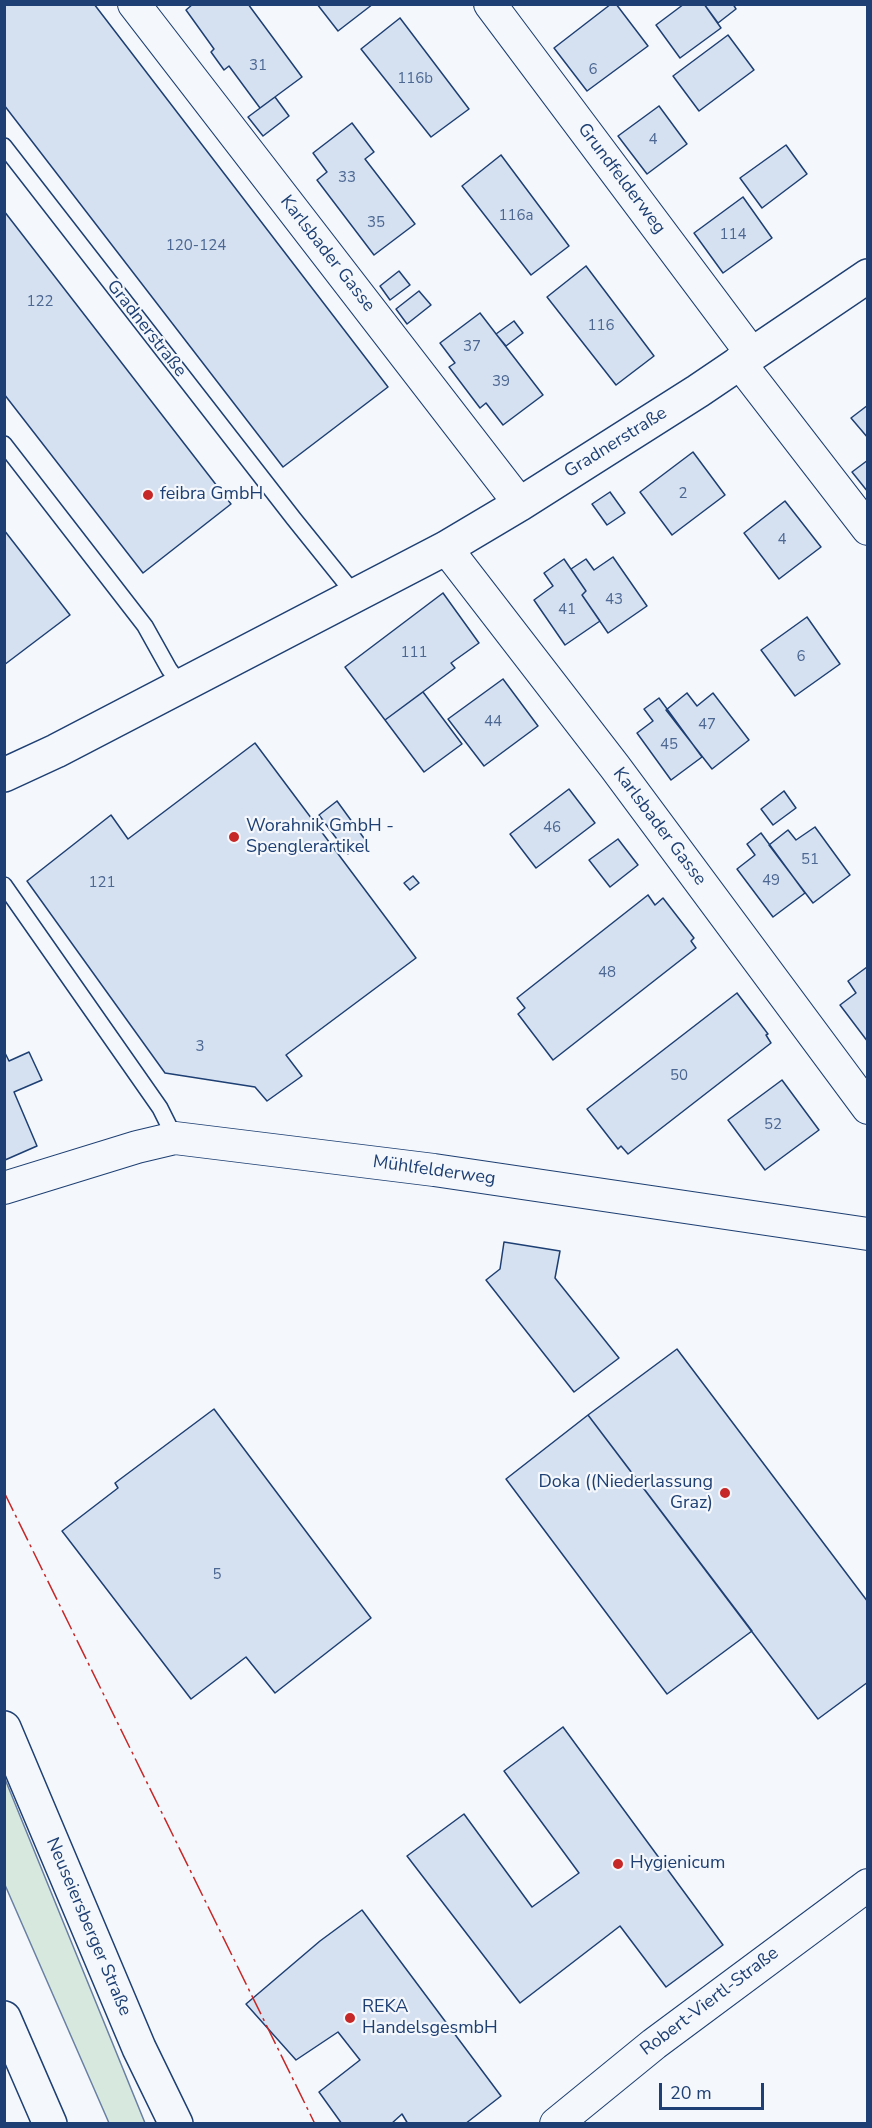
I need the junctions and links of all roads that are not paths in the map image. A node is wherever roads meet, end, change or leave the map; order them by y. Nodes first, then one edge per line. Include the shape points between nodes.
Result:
1 (134, 4) edge
2 (490, 4) edge
3 (4, 146) edge
4 (867, 276) edge
5 (745, 358) junction
6 (4, 444) edge
7 (520, 504) junction
8 (867, 529) edge
9 (446, 548) junction
10 (356, 596) junction
11 (181, 685) junction
12 (4, 775) edge
13 (4, 885) edge
14 (867, 1108) edge
15 (175, 1138) junction
16 (4, 1188) edge
17 (867, 1234) edge
18 (4, 1728) edge
19 (867, 1885) edge
20 (4, 2019) edge
21 (50, 2124) edge
22 (176, 2124) edge
23 (556, 2124) edge

1 - 7 street, Karlsbader Gasse
2 - 5 street, Grundfelderweg
3 - 10 lane, Gradnerstraße
4 - 5 main road, Gradnerstraße
5 - 7 main road, Gradnerstraße
5 - 8 street, Grundfelderweg
6 - 11 lane via 145,626
7 - 9 main road, Gradnerstraße
9 - 10 main road, Gradnerstraße
9 - 14 street, Karlsbader Gasse via 615,767
10 - 11 main road, Gradnerstraße
11 - 12 main road, Gradnerstraße
13 - 15 lane via 160,1108
15 - 16 street, Mühlfelderweg
15 - 17 street, Mühlfelderweg via 434,1170
18 - 22 main road, Neuseiersberger Straße via 139,2048
19 - 23 street, Robert-Viertl-Straße via 654,2044
20 - 21 main road

